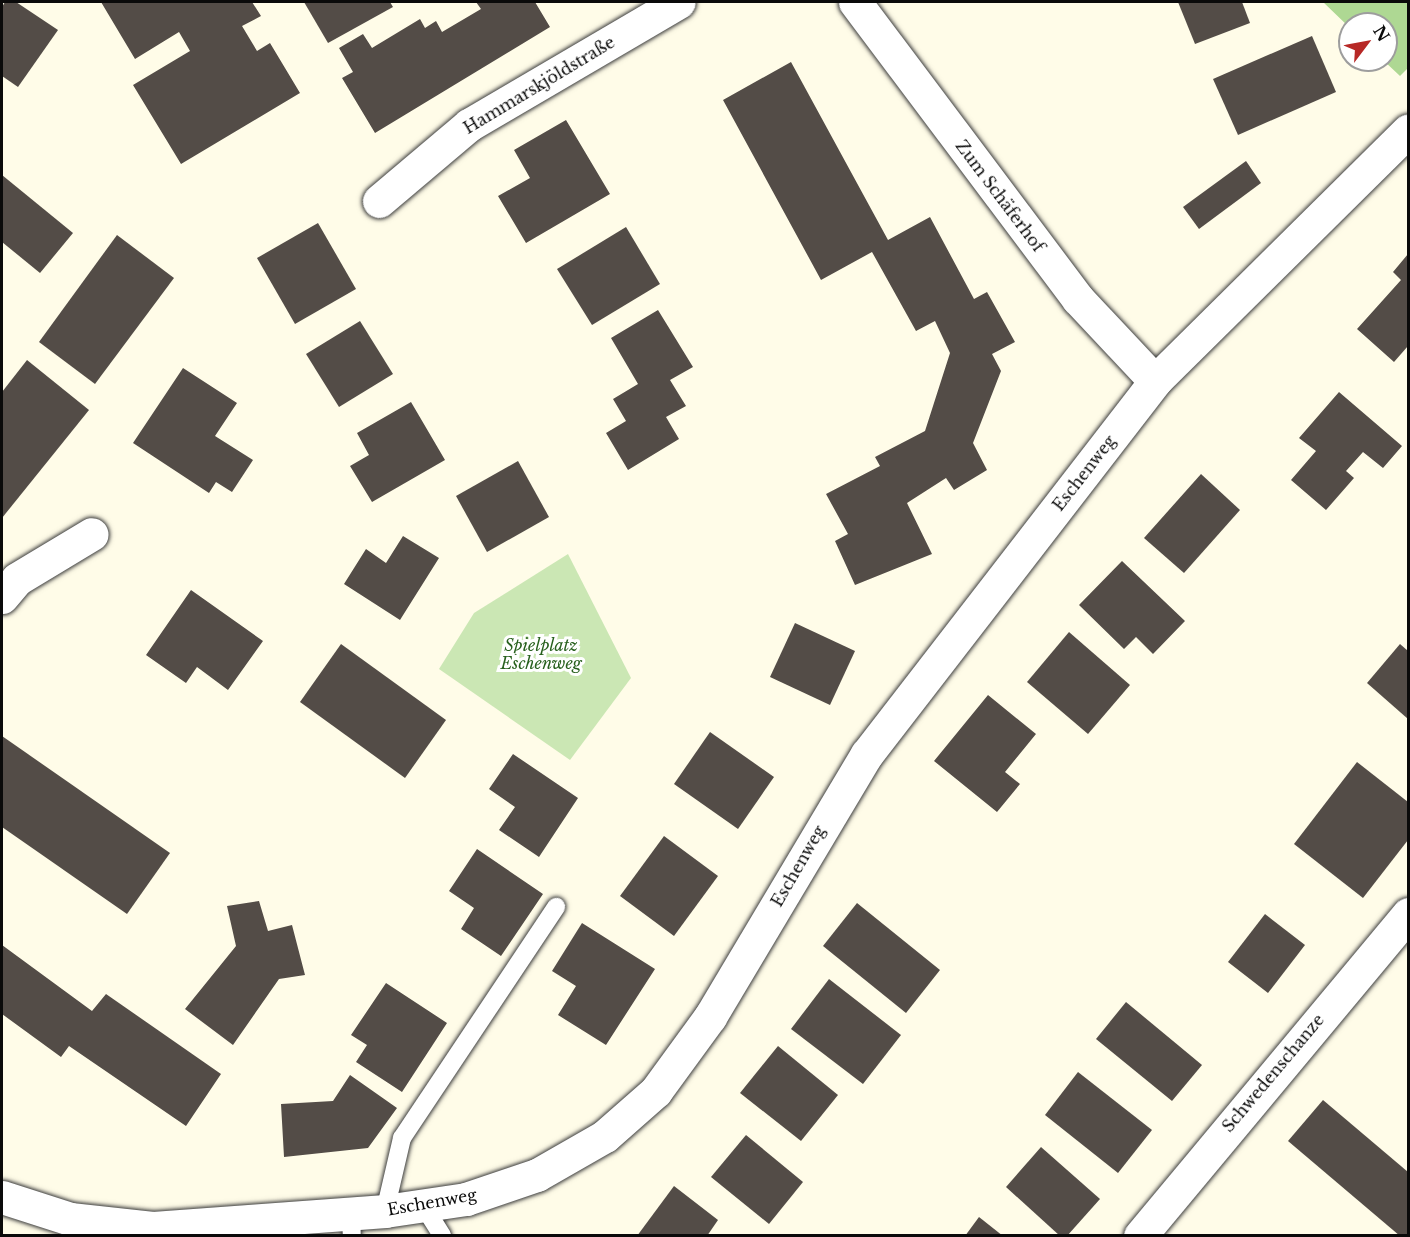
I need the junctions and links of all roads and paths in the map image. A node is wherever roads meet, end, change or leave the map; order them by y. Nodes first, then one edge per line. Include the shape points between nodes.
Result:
1 (679, 2) edge
2 (855, 2) edge
3 (1408, 131) edge
4 (379, 201) dead end
5 (1155, 381) junction
6 (92, 534) dead end
7 (2, 597) edge
8 (556, 907) dead end
9 (1408, 914) edge
10 (2, 1197) edge
11 (423, 1205) junction
12 (385, 1211) junction
13 (351, 1224) edge
14 (441, 1236) edge
15 (1140, 1236) edge

1 - 4 street, Hammarskjöldstraße via 469,126
2 - 5 street, Zum Schäferhof via 1078,299
3 - 5 street, Eschenweg
5 - 11 street, Eschenweg via 867,754 710,1017 656,1091 605,1136 537,1175 466,1199
6 - 7 street via 17,579
8 - 12 lane via 402,1138
9 - 15 street, Schwedenschanze
10 - 13 street, Eschenweg via 70,1219 153,1228
11 - 12 street, Eschenweg
11 - 14 lane
12 - 13 street, Eschenweg

